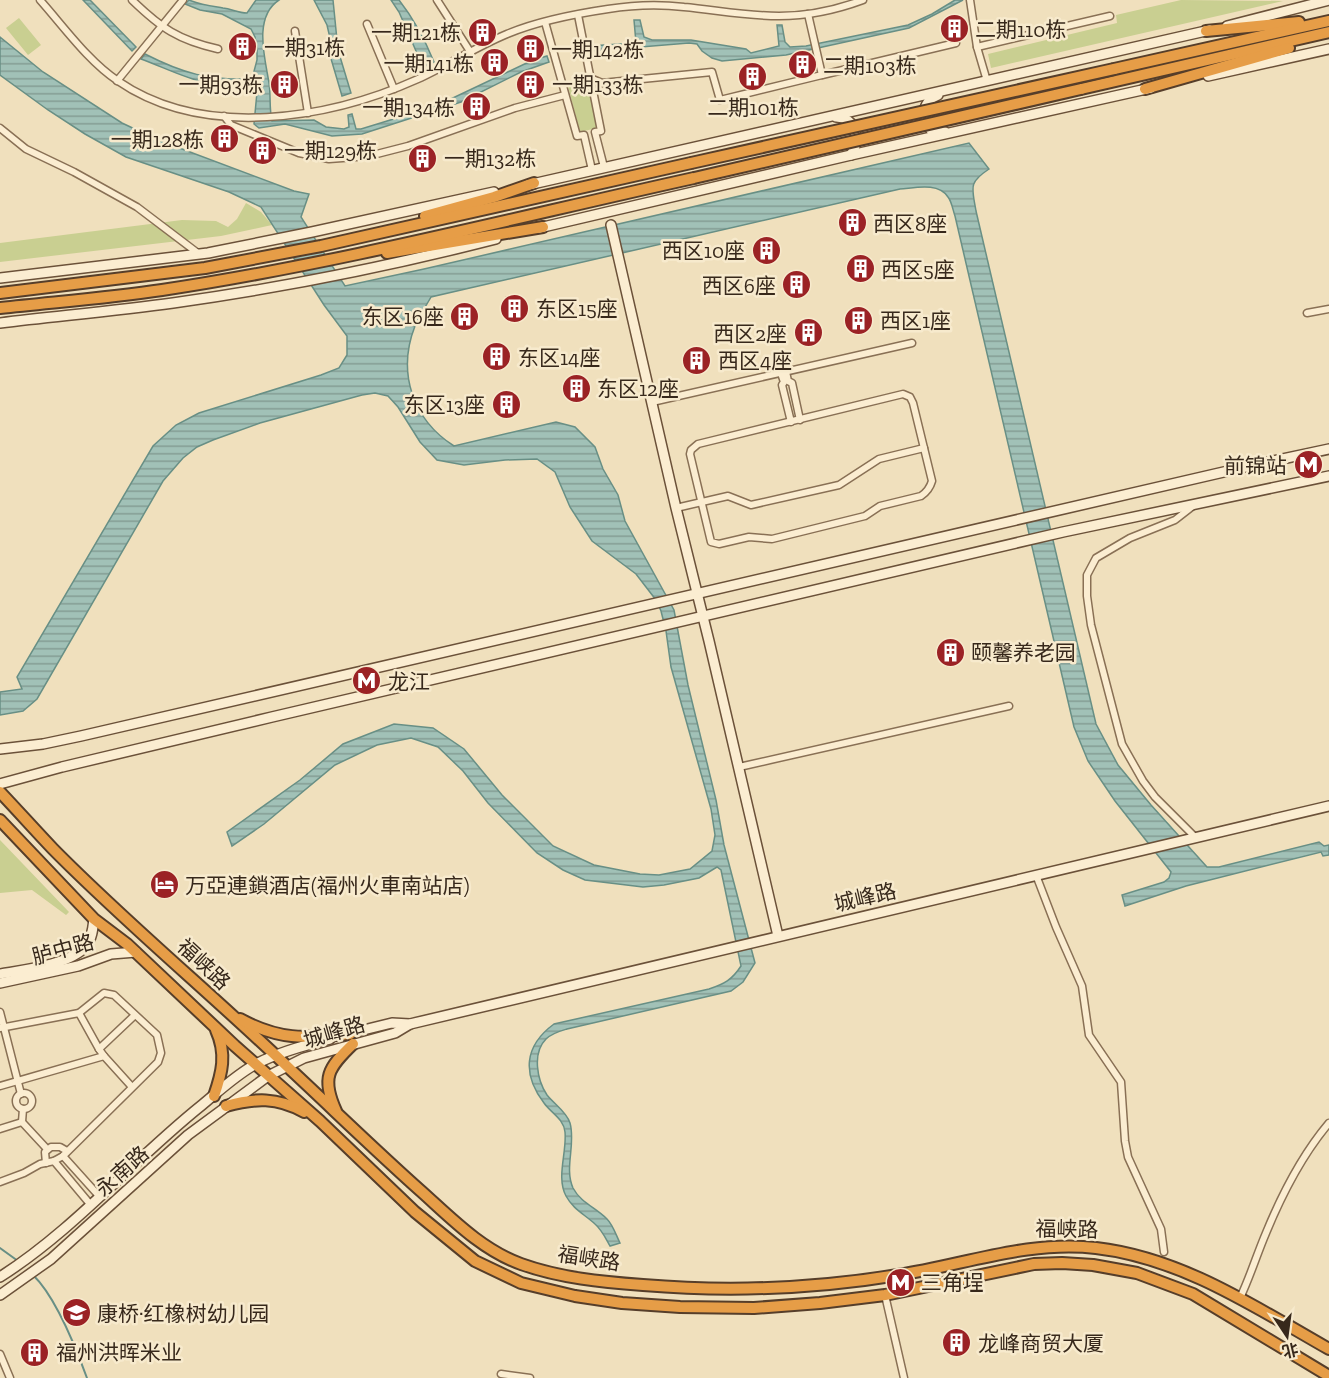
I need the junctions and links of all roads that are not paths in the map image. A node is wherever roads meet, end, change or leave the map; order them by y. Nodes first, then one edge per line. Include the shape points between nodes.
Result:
1 (40, 0) edge
2 (132, 0) edge
3 (183, 0) edge
4 (437, 0) edge
5 (863, 0) edge
6 (970, 0) edge
7 (1329, 0) edge
8 (683, 3) edge
9 (808, 14) junction
10 (578, 15) junction
11 (1110, 15) dead end
12 (1329, 21) edge
13 (545, 22) junction
14 (367, 24) dead end
15 (161, 27) junction
16 (295, 31) dead end
17 (1206, 31) junction
18 (1329, 32) edge
19 (1329, 36) edge
20 (956, 43) dead end
21 (977, 47) junction
22 (218, 49) dead end
23 (1329, 49) edge
24 (471, 52) junction
25 (822, 75) junction
26 (591, 78) junction
27 (117, 81) junction
28 (987, 81) junction
29 (394, 89) junction
30 (1145, 89) junction
31 (948, 90) junction
32 (566, 94) junction
33 (309, 113) junction
34 (224, 116) junction
35 (827, 117) junction
36 (0, 128) edge
37 (958, 132) junction
38 (851, 155) junction
39 (604, 167) junction
40 (592, 170) junction
41 (534, 183) junction
42 (609, 213) junction
43 (611, 225) joint
44 (543, 227) junction
45 (321, 246) junction
46 (199, 254) junction
47 (357, 254) junction
48 (0, 278) edge
49 (0, 293) edge
50 (0, 308) edge
51 (1329, 309) edge
52 (1307, 313) dead end
53 (0, 323) edge
54 (912, 343) dead end
55 (784, 373) junction
56 (652, 402) junction
57 (801, 420) junction
58 (791, 422) junction
59 (924, 448) junction
60 (1329, 449) edge
61 (1329, 476) edge
62 (701, 502) junction
63 (1196, 504) junction
64 (676, 508) junction
65 (698, 594) junction
66 (703, 617) junction
67 (1010, 706) dead end
68 (0, 749) edge
69 (739, 766) junction
70 (0, 784) edge
71 (0, 792) edge
72 (1329, 806) edge
73 (0, 820) edge
74 (1192, 838) junction
75 (1036, 875) junction
76 (94, 919) junction
77 (778, 936) junction
78 (136, 952) junction
79 (0, 974) edge
80 (0, 983) edge
81 (213, 1000) junction
82 (0, 1012) edge
83 (79, 1013) junction
84 (200, 1013) junction
85 (228, 1014) junction
86 (135, 1015) junction
87 (213, 1025) junction
88 (2, 1028) edge
89 (327, 1039) junction
90 (351, 1039) junction
91 (99, 1050) junction
92 (330, 1050) junction
93 (104, 1056) junction
94 (275, 1056) junction
95 (256, 1064) junction
96 (286, 1065) junction
97 (268, 1076) junction
98 (18, 1081) junction
99 (0, 1086) edge
100 (132, 1087) junction
101 (21, 1094) junction
102 (214, 1096) junction
103 (226, 1106) junction
104 (23, 1109) junction
105 (338, 1114) junction
106 (320, 1121) junction
107 (22, 1122) junction
108 (1329, 1123) edge
109 (349, 1124) junction
110 (0, 1129) edge
111 (337, 1137) junction
112 (47, 1149) junction
113 (65, 1154) junction
114 (54, 1161) junction
115 (46, 1163) junction
116 (0, 1182) edge
117 (99, 1196) junction
118 (90, 1204) junction
119 (1164, 1252) dead end
120 (0, 1277) edge
121 (0, 1295) edge
122 (885, 1295) junction
123 (1240, 1298) junction
124 (1329, 1349) edge
125 (0, 1354) edge
126 (501, 1374) dead end
127 (1329, 1376) edge
128 (10, 1378) edge
129 (530, 1378) edge
130 (904, 1378) edge

1 - 27 street
2 - 15 street
3 - 15 street
4 - 24 street
5 - 9 street
6 - 21 street
7 - 17 main road
8 - 9 street via 755,15
8 - 10 street
9 - 25 street
10 - 13 street
10 - 26 street
11 - 21 street
12 - 17 highway
12 - 45 highway, bridge
13 - 24 street via 504,35
13 - 32 street
14 - 29 street
15 - 22 street via 199,45
15 - 27 street
16 - 33 street
17 - 28 main road
18 - 47 highway, bridge
19 - 30 highway
20 - 25 street
21 - 28 street
23 - 30 main road
24 - 29 street
25 - 26 street via 720,100 712,72 602,83
26 - 39 street via 601,131 595,132
27 - 34 street via 167,106
28 - 31 main road
29 - 33 street
30 - 37 main road
31 - 35 main road
31 - 37 main road via 930,99 923,119 931,130
32 - 34 street via 408,146 369,156 329,159 299,153 231,125
32 - 40 street via 578,136 584,135
33 - 34 street
35 - 38 main road via 843,117 851,123 857,136
35 - 39 main road
36 - 46 street via 26,149 137,207
37 - 38 main road
38 - 42 main road
39 - 40 main road
40 - 41 main road
41 - 45 highway
41 - 46 main road
42 - 43 street
42 - 44 main road
43 - 56 main road
44 - 47 highway via 398,252
44 - 53 main road via 306,281 171,303
45 - 49 highway via 161,275
46 - 48 main road
47 - 50 highway via 161,291
51 - 52 street
54 - 55 street
55 - 56 street
55 - 57 street via 792,383
55 - 58 street via 782,385
56 - 64 main road
57 - 58 street
57 - 59 street via 903,394 913,403
58 - 62 street via 694,447 690,454
59 - 62 street via 879,459 839,485 752,505 728,496
59 - 62 street via 932,481 921,496 880,506 865,516 772,539 749,537 715,544 709,539
60 - 65 main road
61 - 63 main road
62 - 64 street
63 - 66 main road
63 - 74 street via 1175,520 1130,538 1096,558 1087,574 1094,635 1122,744 1143,781
64 - 65 main road
65 - 66 main road
65 - 68 main road via 81,736
66 - 69 main road
66 - 70 main road
67 - 69 street
69 - 77 main road
71 - 81 highway, 福峡路 via 53,849
72 - 74 main road, 城峰路
73 - 76 highway, 福峡路
74 - 75 main road, 城峰路
75 - 77 main road, 城峰路
75 - 119 street via 1082,986 1089,1035 1121,1082 1128,1157 1161,1229
76 - 78 highway, 福峡路
76 - 79 main road, 胪中路 via 86,946 70,957
77 - 90 main road, 城峰路 via 410,1024 395,1034
78 - 80 main road, 胪中路 via 111,954 78,966
78 - 84 highway, 福峡路
81 - 84 highway
81 - 85 highway, 福峡路
82 - 88 street
83 - 86 street via 104,993 114,995
83 - 88 street
83 - 91 street
84 - 87 highway, 福峡路
85 - 90 highway via 291,1038
85 - 94 highway, 福峡路
86 - 91 street
86 - 100 street via 157,1035 160,1053 158,1062
87 - 95 highway, 福峡路
87 - 102 highway via 224,1061
88 - 98 street
89 - 90 main road, 城峰路
89 - 92 main road
89 - 94 main road, 城峰路
90 - 92 main road, 城峰路
90 - 105 highway via 328,1078
91 - 93 street
92 - 96 main road, 城峰路
93 - 98 street
93 - 100 street
94 - 95 main road, 城峰路
94 - 96 highway, 福峡路
95 - 97 highway, 福峡路
95 - 102 main road, 城峰路
96 - 97 main road, 城峰路
96 - 105 highway, 福峡路
97 - 103 main road, 永南路
97 - 106 highway, 福峡路
98 - 99 street
98 - 101 street
100 - 113 street
101 - 104 street via 16,1102
101 - 104 street via 31,1099 30,1106
102 - 117 main road, 城峰路
103 - 106 highway via 262,1099 293,1107
103 - 121 main road, 永南路 via 188,1135 39,1269
104 - 107 street
105 - 109 highway, 福峡路
106 - 111 highway, 福峡路
107 - 110 street
107 - 112 street
108 - 123 street via 1284,1194
109 - 111 highway
109 - 123 highway, 福峡路 via 485,1246 517,1263 590,1281 693,1289 824,1285 1062,1245 1112,1250 1162,1263
111 - 122 highway, 福峡路 via 460,1250 486,1268 548,1291 599,1300 754,1308
112 - 113 street via 56,1146
112 - 115 street
113 - 114 street
113 - 117 street
114 - 115 street
114 - 118 street
115 - 116 street
117 - 118 main road, 城峰路
118 - 120 main road, 城峰路 via 26,1260
122 - 127 highway, 福峡路 via 1034,1264 1109,1267 1193,1294
122 - 130 street
123 - 124 highway, 福峡路
125 - 128 street
126 - 129 street

